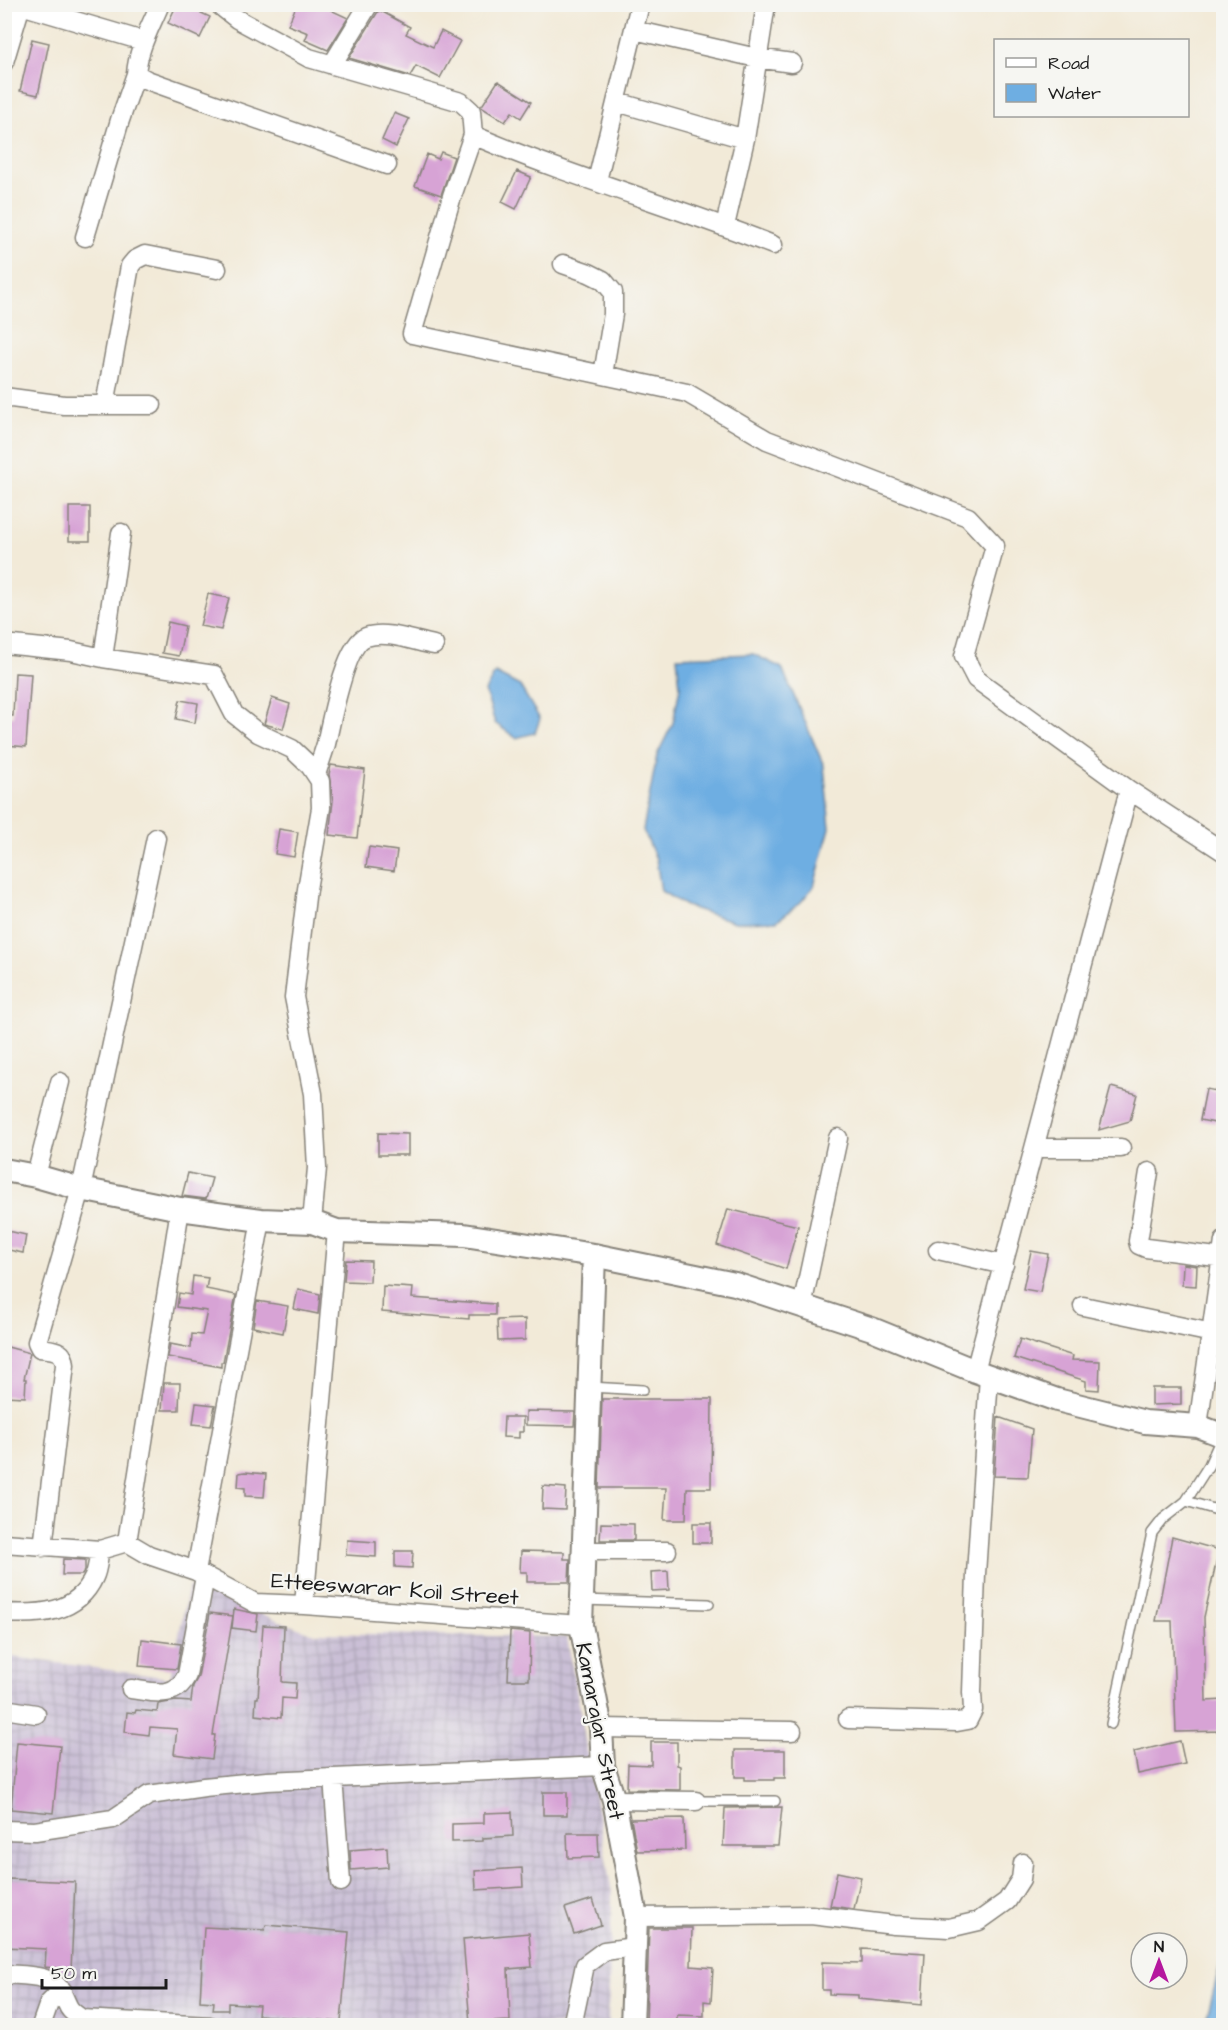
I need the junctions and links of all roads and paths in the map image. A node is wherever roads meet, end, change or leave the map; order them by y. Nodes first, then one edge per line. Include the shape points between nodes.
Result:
1 (160, 4) edge
2 (218, 4) edge
3 (369, 4) edge
4 (640, 4) edge
5 (766, 4) edge
6 (240, 12) edge
7 (634, 30) junction
8 (143, 41) junction
9 (757, 58) junction
10 (4, 62) edge
11 (792, 63) dead end
12 (332, 64) junction
13 (136, 74) junction
14 (617, 102) junction
15 (473, 135) junction
16 (744, 139) junction
17 (387, 165) dead end
18 (597, 182) junction
19 (725, 226) junction
20 (85, 237) dead end
21 (773, 245) dead end
22 (563, 264) dead end
23 (217, 269) dead end
24 (603, 375) junction
25 (4, 397) edge
26 (105, 405) junction
27 (152, 405) dead end
28 (121, 532) dead end
29 (4, 644) edge
30 (434, 645) dead end
31 (103, 658) junction
32 (315, 775) junction
33 (1129, 790) junction
34 (156, 838) dead end
35 (1224, 852) edge
36 (60, 1082) dead end
37 (838, 1138) dead end
38 (1035, 1148) junction
39 (1121, 1148) dead end
40 (4, 1170) edge
41 (1149, 1172) dead end
42 (36, 1176) junction
43 (81, 1189) junction
44 (180, 1209) junction
45 (261, 1220) junction
46 (312, 1222) junction
47 (337, 1231) junction
48 (938, 1250) dead end
49 (1223, 1252) edge
50 (594, 1255) junction
51 (1004, 1265) junction
52 (802, 1306) junction
53 (1083, 1306) dead end
54 (1218, 1334) edge
55 (982, 1374) junction
56 (590, 1387) junction
57 (642, 1390) dead end
58 (1198, 1426) junction
59 (1223, 1436) edge
60 (1186, 1501) junction
61 (1224, 1512) edge
62 (127, 1542) junction
63 (4, 1543) edge
64 (43, 1547) junction
65 (100, 1550) junction
66 (584, 1551) junction
67 (667, 1551) dead end
68 (200, 1573) junction
69 (582, 1600) junction
70 (709, 1604) dead end
71 (304, 1605) junction
72 (4, 1613) edge
73 (581, 1625) junction
74 (130, 1689) dead end
75 (4, 1709) edge
76 (36, 1714) dead end
77 (848, 1719) dead end
78 (1111, 1724) dead end
79 (601, 1728) junction
80 (792, 1731) dead end
81 (603, 1766) junction
82 (333, 1778) junction
83 (614, 1800) junction
84 (696, 1801) joint
85 (775, 1801) dead end
86 (4, 1830) edge
87 (1023, 1863) dead end
88 (341, 1882) dead end
89 (636, 1917) junction
90 (635, 1947) junction
91 (4, 1974) edge
92 (62, 1990) junction
93 (41, 2025) edge
94 (210, 2025) edge
95 (572, 2025) edge
96 (632, 2025) edge

1 - 8 street
2 - 6 street
3 - 12 street
4 - 7 street
5 - 9 street
6 - 12 street via 309,58
7 - 9 street
7 - 14 street
8 - 10 street via 21,5
8 - 13 street
9 - 11 street
9 - 16 street
12 - 15 street via 461,102 471,111
13 - 17 street
13 - 20 street
14 - 16 street
14 - 18 street
15 - 18 street
15 - 24 street via 412,334
16 - 19 street
18 - 19 street
19 - 21 street
22 - 24 street via 603,280 613,292
23 - 26 street via 144,255 130,266
24 - 33 street via 687,393 766,440 968,517 995,546 964,656 976,679
25 - 26 street via 64,405
26 - 27 street
28 - 31 street
29 - 31 street
30 - 32 street via 379,634 363,638 353,649 346,667
31 - 32 street via 214,675 234,714 258,733 292,749
32 - 46 street via 320,781 321,808 294,997 313,1094 317,1168
33 - 35 street
33 - 38 street
34 - 43 street
36 - 42 street
37 - 52 street
38 - 39 street
38 - 51 street
40 - 42 street
41 - 49 street via 1139,1245
42 - 43 street
43 - 44 street
43 - 64 street via 37,1342 40,1348 60,1352 65,1357
44 - 45 street
44 - 62 street
45 - 46 street
45 - 68 street
46 - 47 street
47 - 50 street via 464,1235
47 - 71 street
48 - 51 street
49 - 54 street
50 - 52 street via 735,1284
50 - 56 street, Kamarajar Street
51 - 55 street
52 - 55 street via 872,1329
53 - 54 street
54 - 58 street
55 - 58 street via 1145,1422
55 - 77 street via 973,1710 968,1720 957,1722
56 - 57 lane
56 - 66 street, Kamarajar Street
58 - 59 street
59 - 60 lane
60 - 61 lane
60 - 78 lane via 1162,1519 1152,1533
62 - 65 street
62 - 68 street, Etteeswarar Koil Street via 149,1555
63 - 64 street
64 - 65 street
65 - 72 street via 94,1576 75,1600 56,1611
66 - 67 street
66 - 69 street, Kamarajar Street
68 - 71 street, Etteeswarar Koil Street via 255,1603
68 - 74 street via 187,1675 182,1686 162,1693
69 - 70 lane
69 - 73 street, Kamarajar Street
71 - 73 street, Etteeswarar Koil Street
73 - 79 street, Kamarajar Street
75 - 76 street
79 - 80 street
79 - 81 street, Kamarajar Street
81 - 82 street
81 - 83 street, Kamarajar Street
82 - 86 street via 267,1781 149,1795 113,1819 35,1831
82 - 88 street
83 - 84 street
83 - 89 street, Kamarajar Street
84 - 85 lane
87 - 89 street via 1021,1879 1007,1900 979,1921 949,1928 811,1915
89 - 90 street, Kamarajar Street
90 - 95 street via 604,1952 585,1965
90 - 96 street, Kamarajar Street
91 - 92 street via 45,1978
92 - 93 street via 49,2003
92 - 94 street via 68,2010 82,2019

